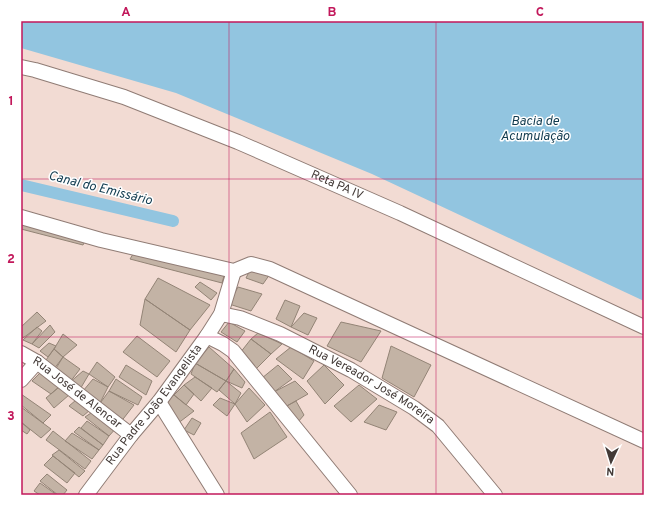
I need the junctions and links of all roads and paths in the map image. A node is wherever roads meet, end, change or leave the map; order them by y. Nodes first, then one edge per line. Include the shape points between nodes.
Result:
1 (21, 67) edge
2 (21, 218) edge
3 (234, 271) junction
4 (221, 314) junction
5 (644, 327) edge
6 (207, 336) junction
7 (21, 353) edge
8 (37, 362) junction
9 (21, 380) edge
10 (159, 402) junction
11 (131, 435) junction
12 (644, 441) edge
13 (86, 495) edge
14 (217, 495) edge
15 (350, 495) edge
16 (494, 495) edge

1 - 5 street, Reta PA IV via 124,97 238,142 400,213
2 - 3 street via 101,240
3 - 4 street, Rua Padre João Evangelista
3 - 12 street via 251,264 270,269
4 - 6 street, Rua Padre João Evangelista
4 - 16 street, Rua Vereador José Moreira via 240,318 280,334 351,370 414,408 438,426
6 - 10 street, Rua Padre João Evangelista
6 - 15 street via 233,351
7 - 8 street, Rua José de Alencar
8 - 9 street
8 - 11 street, Rua José de Alencar
10 - 11 street, Rua Padre João Evangelista
10 - 14 street
11 - 13 street, Rua Padre João Evangelista

